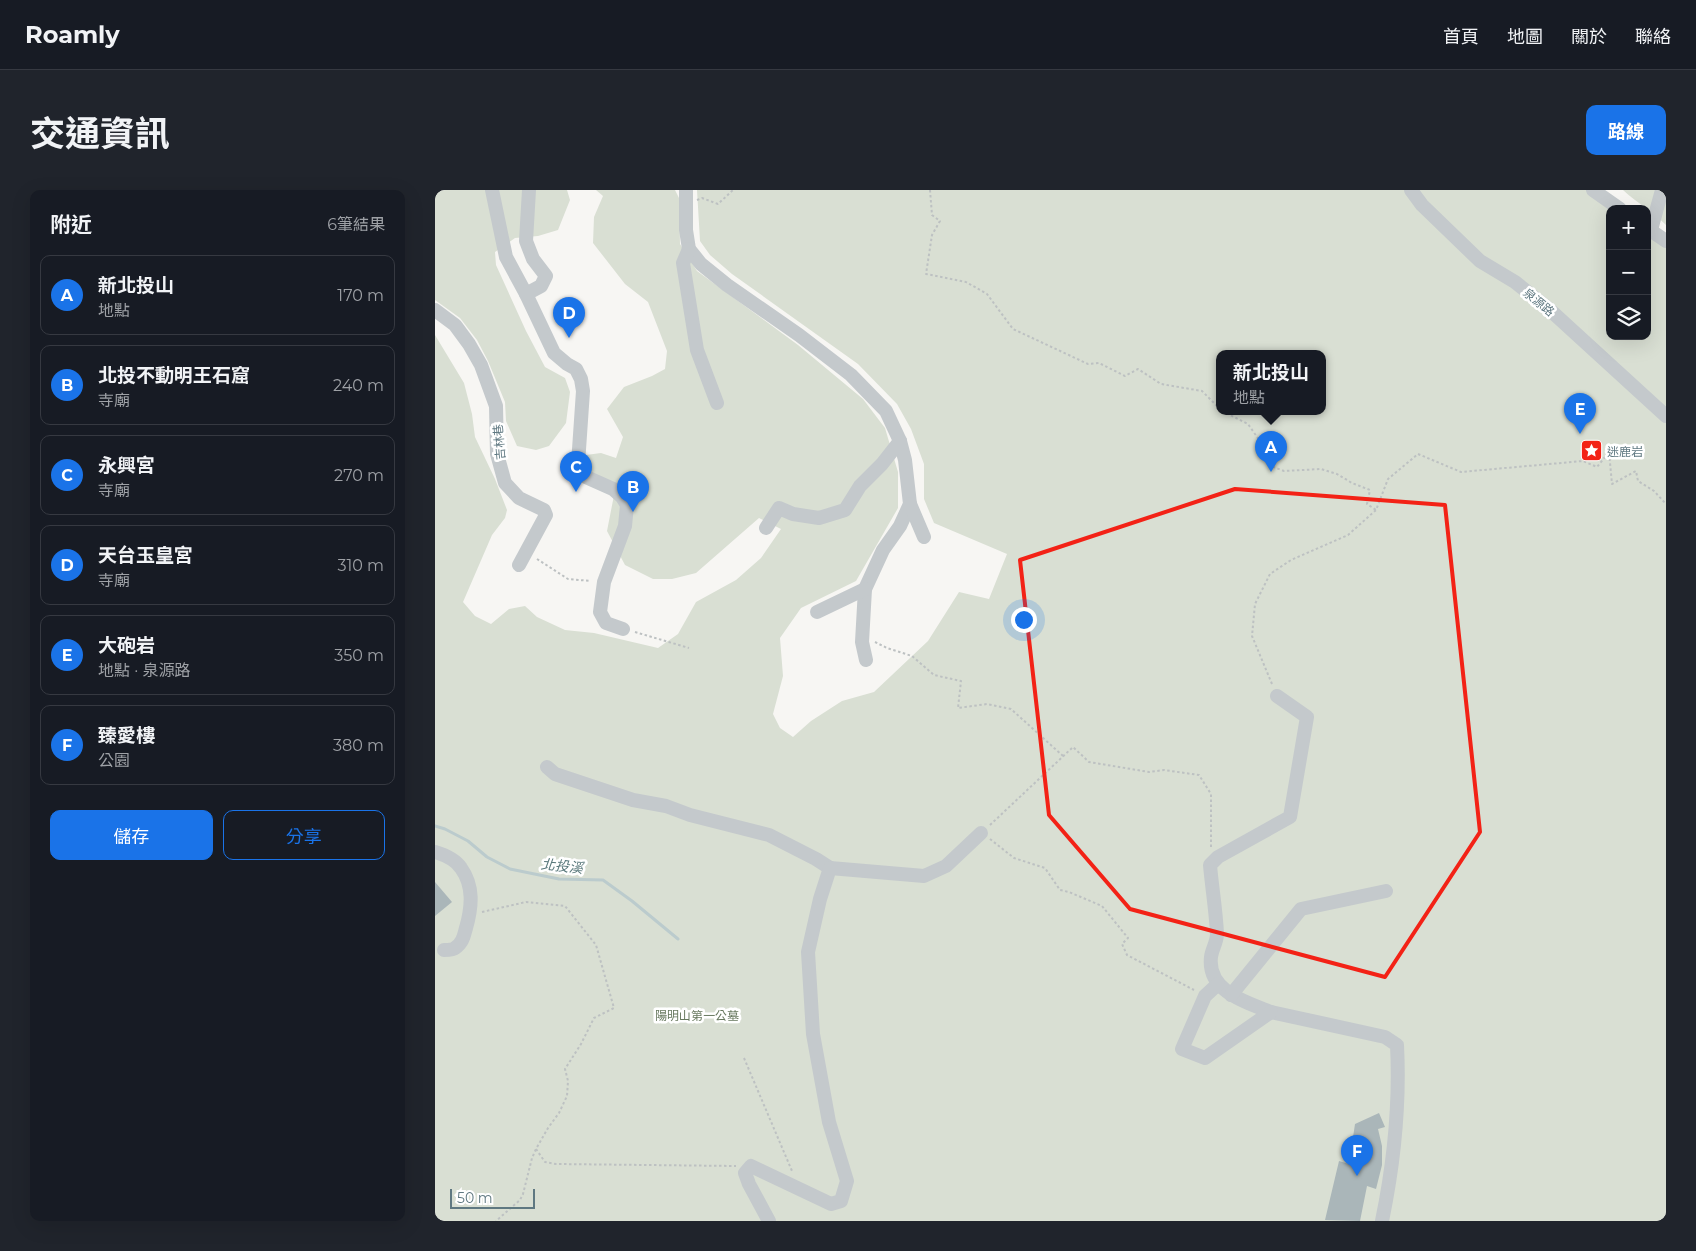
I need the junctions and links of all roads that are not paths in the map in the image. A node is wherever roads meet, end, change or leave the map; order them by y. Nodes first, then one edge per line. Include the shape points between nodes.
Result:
1 (492, 190) edge
2 (529, 190) edge
3 (686, 190) edge
4 (1411, 190) edge
5 (1593, 190) edge
6 (1662, 190) edge
7 (1614, 205) edge
8 (1651, 223) edge
9 (1651, 230) edge
10 (1666, 241) edge
11 (689, 249) junction
12 (526, 294) junction
13 (435, 310) edge
14 (717, 403) dead end
15 (1666, 416) edge
16 (900, 441) junction
17 (910, 504) junction
18 (766, 528) dead end
19 (924, 537) dead end
20 (519, 565) dead end
21 (865, 589) junction
22 (817, 612) dead end
23 (623, 629) road end
24 (866, 660) dead end
25 (1277, 696) road end
26 (547, 767) dead end
27 (981, 832) road end
28 (435, 852) edge
29 (830, 868) junction
30 (1386, 891) dead end
31 (444, 950) dead end
32 (1218, 984) junction
33 (1231, 995) junction
34 (1271, 1012) junction
35 (769, 1221) edge
36 (1382, 1221) edge

1 - 12 street via 506,257
2 - 12 street via 526,241 533,259 546,276 541,286
3 - 11 street
4 - 15 street, 泉源路 via 1422,205 1480,261 1515,282 1550,310
5 - 7 street
6 - 8 street
9 - 10 street
11 - 14 street via 683,263 697,350
11 - 16 street via 701,264 727,285 851,374 885,411
12 - 23 street via 554,353 576,369 581,380 578,464 586,477 613,489 627,506 625,526 603,582 600,612 606,623
13 - 20 street, 吉林巷 via 455,325 481,365 496,406 497,454 505,483 519,498 544,510 546,515
16 - 17 street
16 - 18 street via 883,464 860,486 845,510 819,518 779,508
17 - 19 street
17 - 21 street
21 - 22 street
21 - 24 street via 862,642
25 - 32 street via 1307,717 1290,817 1210,865 1217,937 1211,956
26 - 29 street via 555,774 633,800 769,835
27 - 29 street via 946,866 924,876
28 - 31 street via 446,855 460,866 469,880 471,898 463,939 455,948
29 - 35 street via 808,952 813,1034 829,1122 847,1181 841,1201 831,1204 751,1166 745,1173
30 - 33 street via 1301,909
32 - 33 street
32 - 34 street via 1205,996 1183,1049 1205,1058
33 - 34 street
34 - 36 street via 1385,1037 1397,1045 1394,1146

